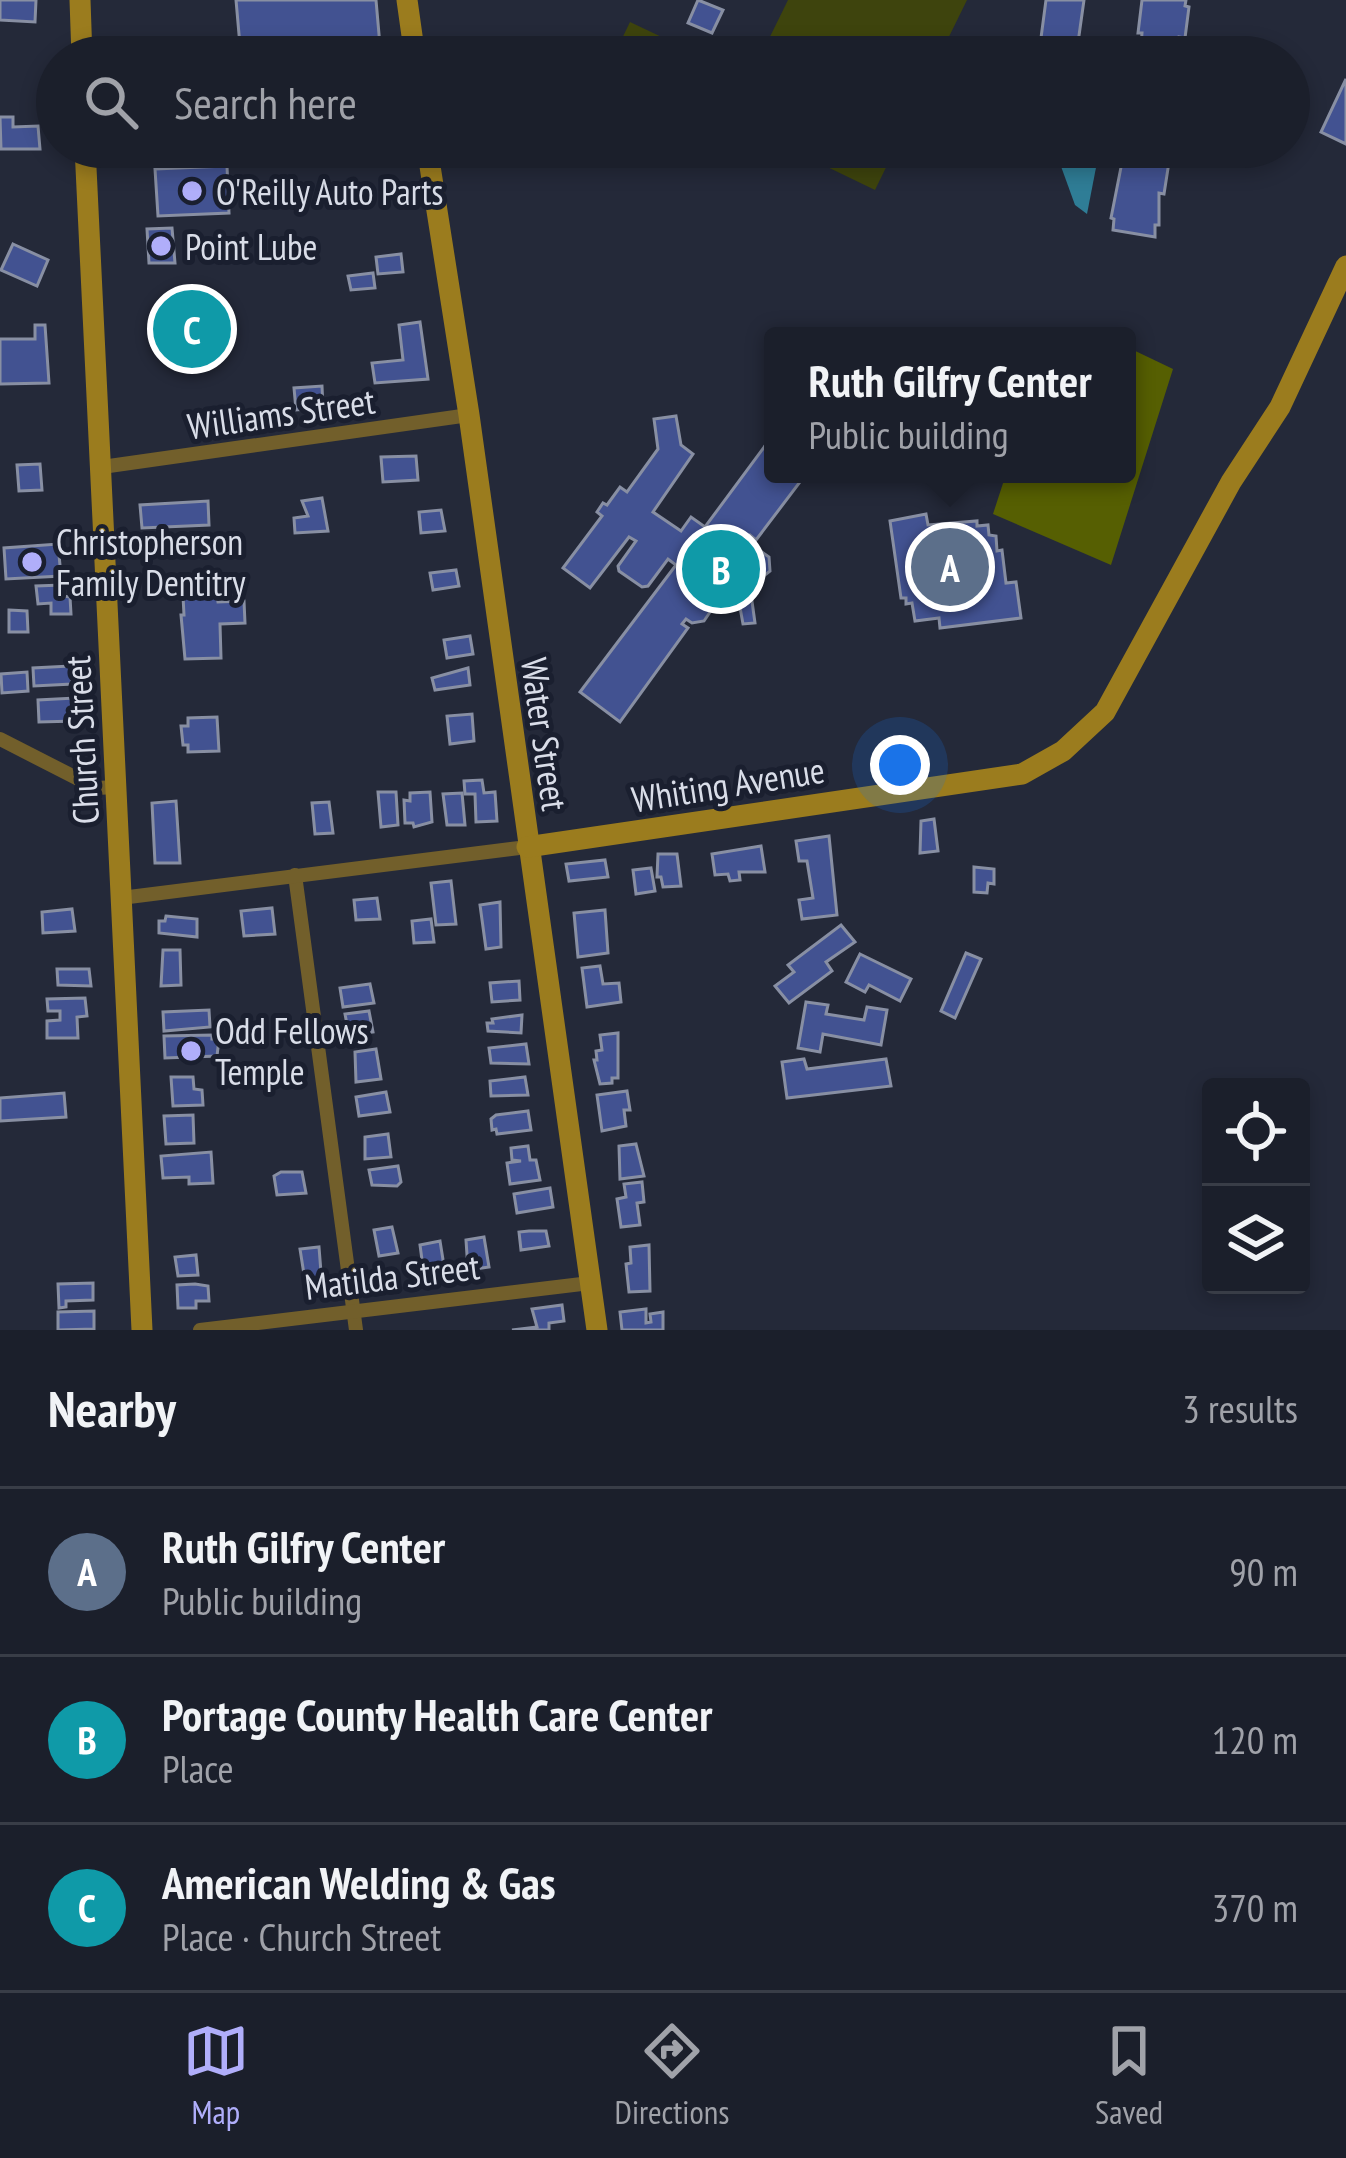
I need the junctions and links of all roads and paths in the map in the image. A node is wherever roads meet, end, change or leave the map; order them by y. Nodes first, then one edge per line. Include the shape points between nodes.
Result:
1 (80, 0) edge
2 (407, 0) edge
3 (81, 36) edge
4 (412, 36) edge
5 (87, 168) edge
6 (430, 168) edge
7 (1346, 266) edge
8 (469, 416) junction
9 (102, 467) junction
10 (0, 739) edge
11 (116, 787) junction
12 (527, 847) junction
13 (295, 875) junction
14 (121, 898) junction
15 (590, 1283) junction
16 (354, 1311) junction
17 (142, 1330) edge
18 (200, 1330) edge
19 (356, 1330) edge
20 (597, 1330) edge

1 - 3 street
2 - 4 street
5 - 9 street, Church Street
6 - 8 street, Water Street
7 - 12 street, Whiting Avenue via 1280,406 1105,712 1063,751 1022,774
8 - 9 street, Williams Street
8 - 12 street, Water Street
9 - 11 street, Church Street
10 - 11 street via 96,788
11 - 14 street, Church Street
12 - 13 street, Whiting Avenue
12 - 15 street, Water Street
13 - 14 street, Whiting Avenue
13 - 16 street
14 - 17 street, Church Street
15 - 16 street, Matilda Street
15 - 20 street, Water Street
16 - 18 street, Matilda Street
16 - 19 street

